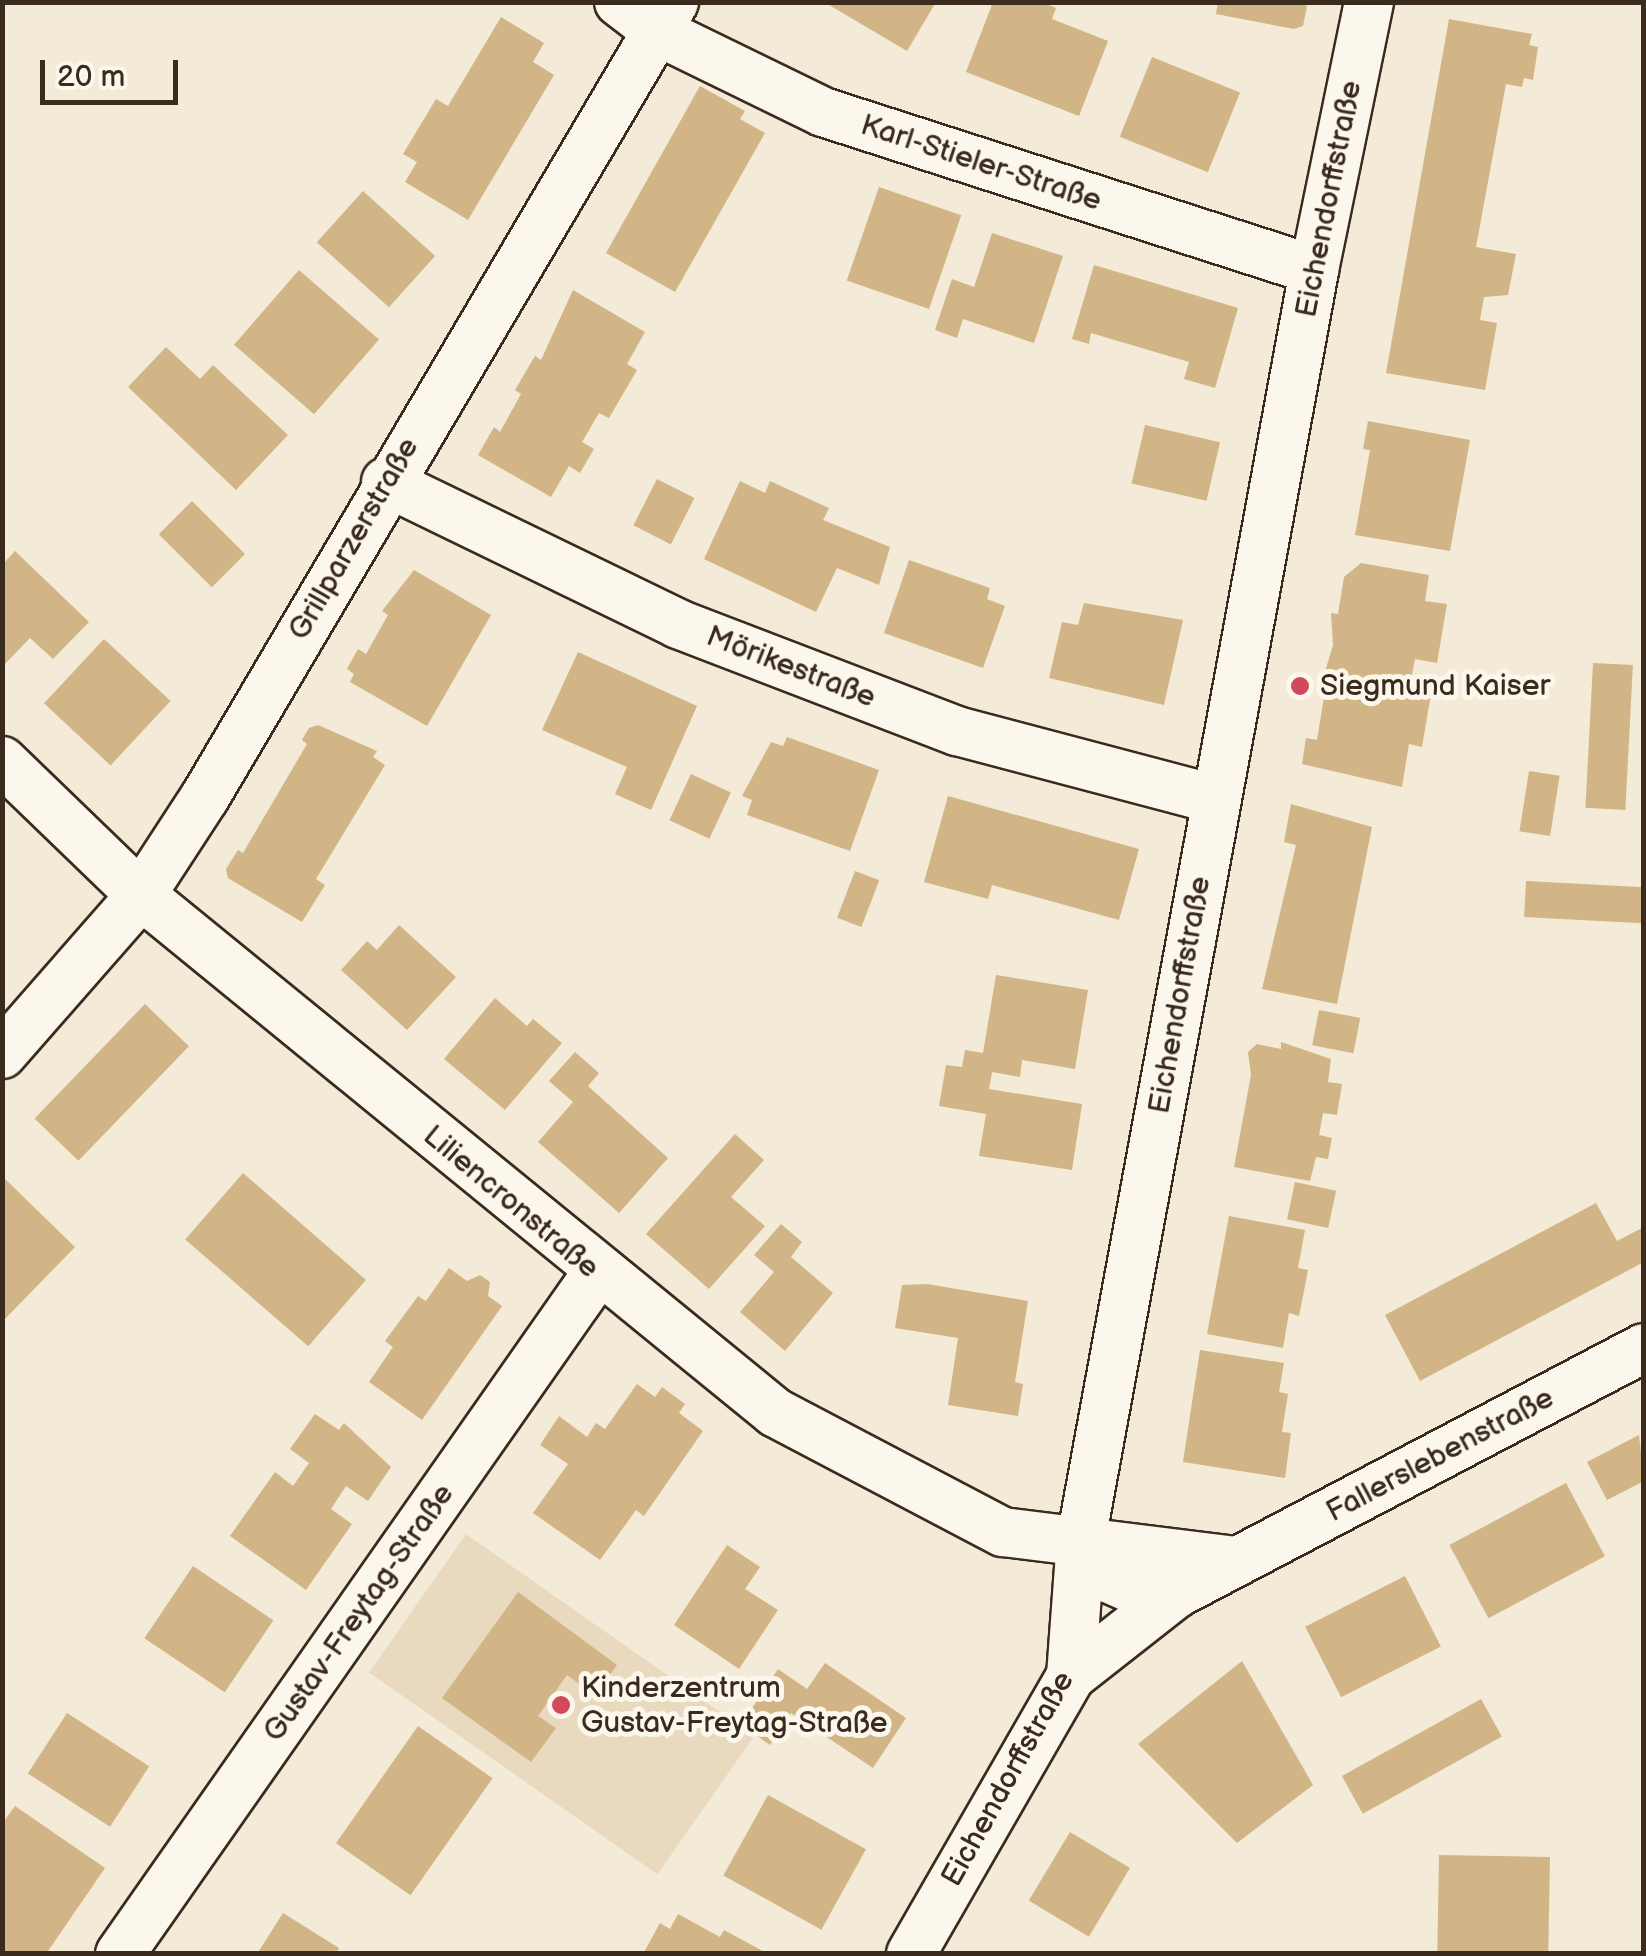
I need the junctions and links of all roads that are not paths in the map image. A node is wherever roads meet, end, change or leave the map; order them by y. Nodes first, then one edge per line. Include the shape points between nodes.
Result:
1 (619, 2) edge
2 (1369, 2) edge
3 (666, 17) edge
4 (1314, 270) junction
5 (386, 482) junction
6 (2, 761) edge
7 (1215, 799) junction
8 (141, 895) junction
9 (2, 1054) edge
10 (598, 1273) junction
11 (1644, 1348) edge
12 (1082, 1540) junction
13 (1236, 1561) junction
14 (1176, 1592) junction
15 (1071, 1676) junction
16 (120, 1954) edge
17 (911, 1954) edge

1 - 3 street, Karl-Stieler-Straße
2 - 4 street, Eichendorffstraße
3 - 4 street, Karl-Stieler-Straße via 823,112
3 - 5 street, Grillparzerstraße
4 - 7 street, Eichendorffstraße
5 - 7 street, Mörikestraße via 678,624 957,732
5 - 8 street, Grillparzerstraße via 205,797
6 - 8 street, Liliencronstraße
7 - 12 street, Eichendorffstraße
8 - 9 street, Grillparzerstraße
8 - 10 street, Liliencronstraße
10 - 12 street, Liliencronstraße via 776,1413 1002,1532
10 - 16 street, Gustav-Freytag-Straße
11 - 13 street, Fallerslebenstraße
12 - 13 street
12 - 14 street via 1108,1578 1139,1592
12 - 15 street, Eichendorffstraße
13 - 14 street, Fallerslebenstraße
14 - 15 street, Fallerslebenstraße
15 - 17 street, Eichendorffstraße

